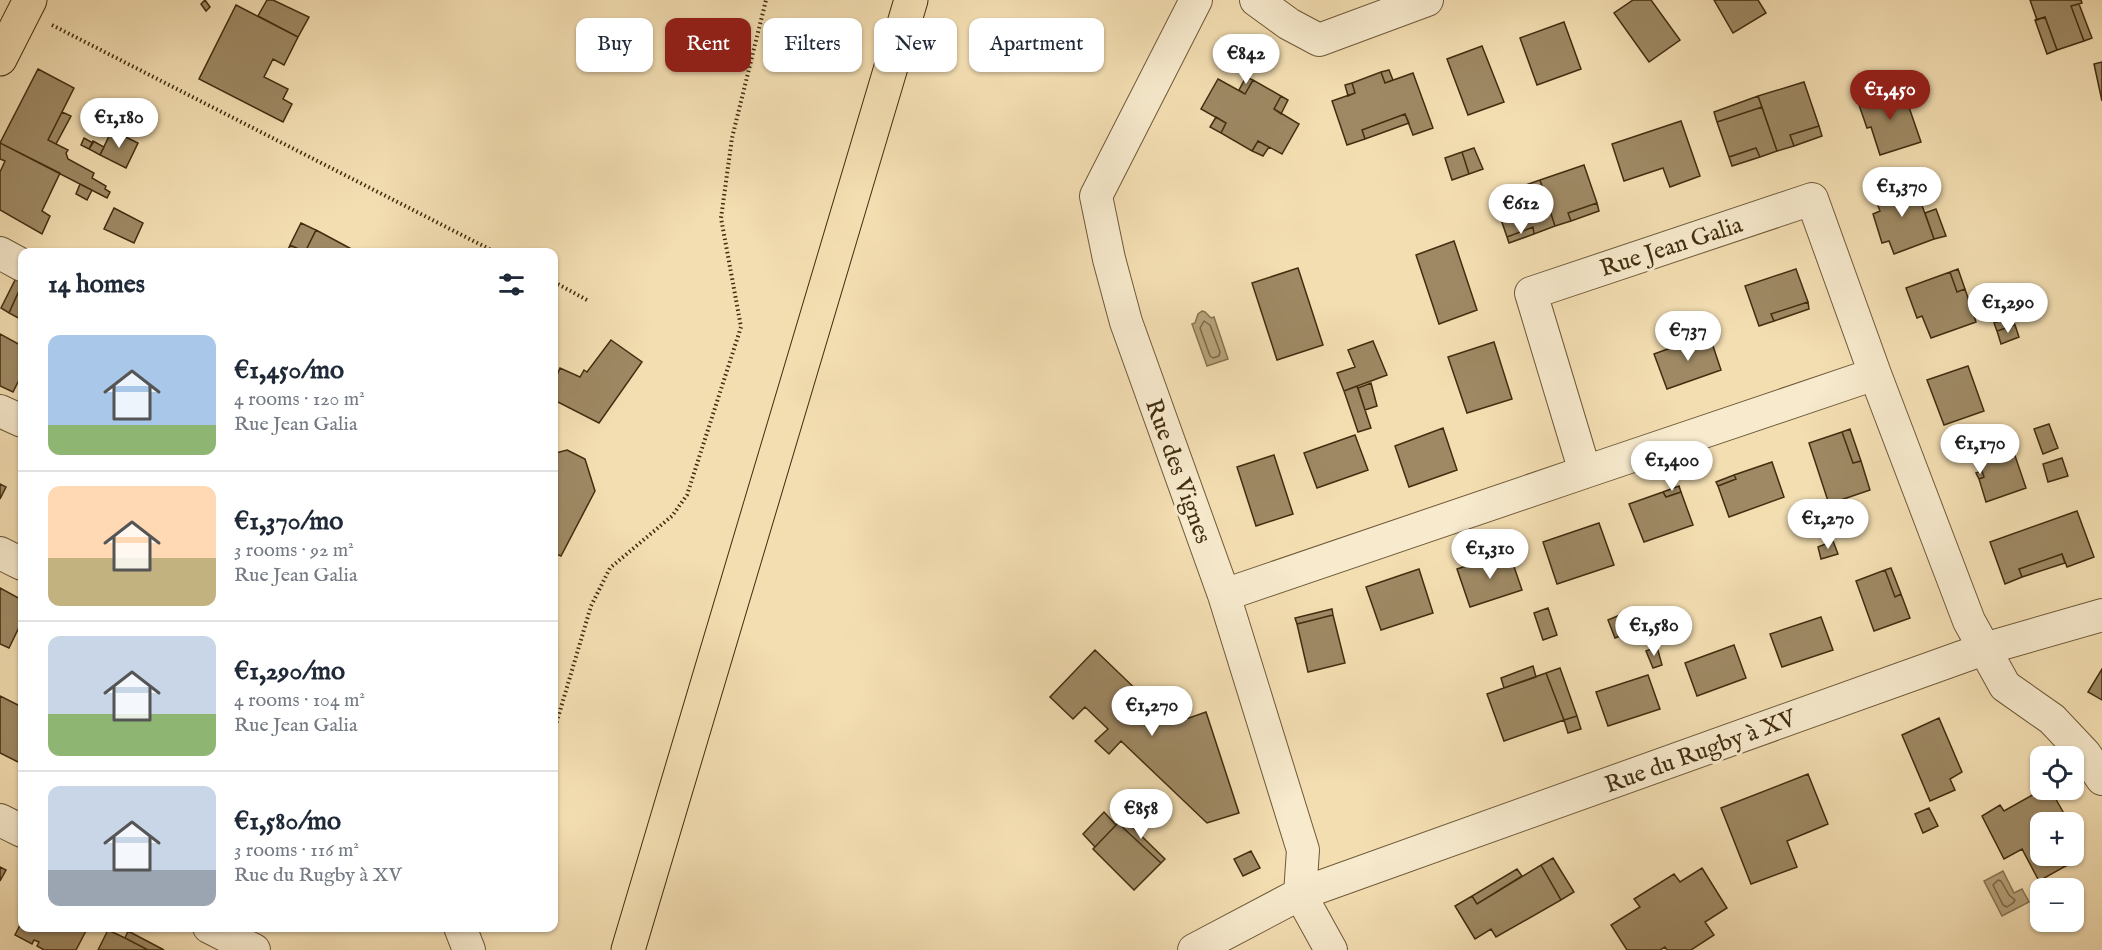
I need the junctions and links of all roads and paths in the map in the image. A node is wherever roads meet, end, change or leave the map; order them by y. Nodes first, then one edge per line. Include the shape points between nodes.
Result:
1 (766, 0) edge
2 (911, 0) edge
3 (1196, 0) edge
4 (1256, 0) edge
5 (1427, 0) edge
6 (27, 5) edge
7 (0, 58) edge
8 (487, 248) edge
9 (0, 253) edge
10 (18, 263) edge
11 (558, 284) edge
12 (587, 300) dead end
13 (1875, 374) junction
14 (0, 411) edge
15 (18, 419) edge
16 (1586, 472) junction
17 (0, 553) edge
18 (18, 562) edge
19 (1224, 595) junction
20 (2102, 615) edge
21 (1984, 649) junction
22 (558, 717) edge
23 (2102, 779) edge
24 (0, 820) edge
25 (18, 829) edge
26 (1300, 894) junction
27 (219, 932) edge
28 (462, 932) edge
29 (254, 950) edge
30 (469, 950) edge
31 (628, 950) edge
32 (1194, 950) edge
33 (1331, 950) edge

1 - 22 path via 732,138 721,218 741,327 687,495 672,516 610,568 591,606
2 - 31 main road
3 - 19 street, Rue des Vignes via 1096,196 1126,322
4 - 5 street via 1319,40
6 - 7 main road
6 - 8 path
9 - 10 street
11 - 12 path
13 - 16 street
13 - 16 street, Rue Jean Galia via 1812,199 1532,293
13 - 21 street, Rue Jean Galia via 1969,621
14 - 15 street
16 - 19 street
17 - 18 street
19 - 26 street, Rue des Vignes via 1302,850
20 - 21 street, Rue du Rugby à XV
21 - 23 street, Rue Jean Galia via 2005,686 2052,719
21 - 26 street, Rue du Rugby à XV
24 - 25 street
26 - 32 street, Rue du Rugby à XV
26 - 33 street
27 - 29 street
28 - 30 street

